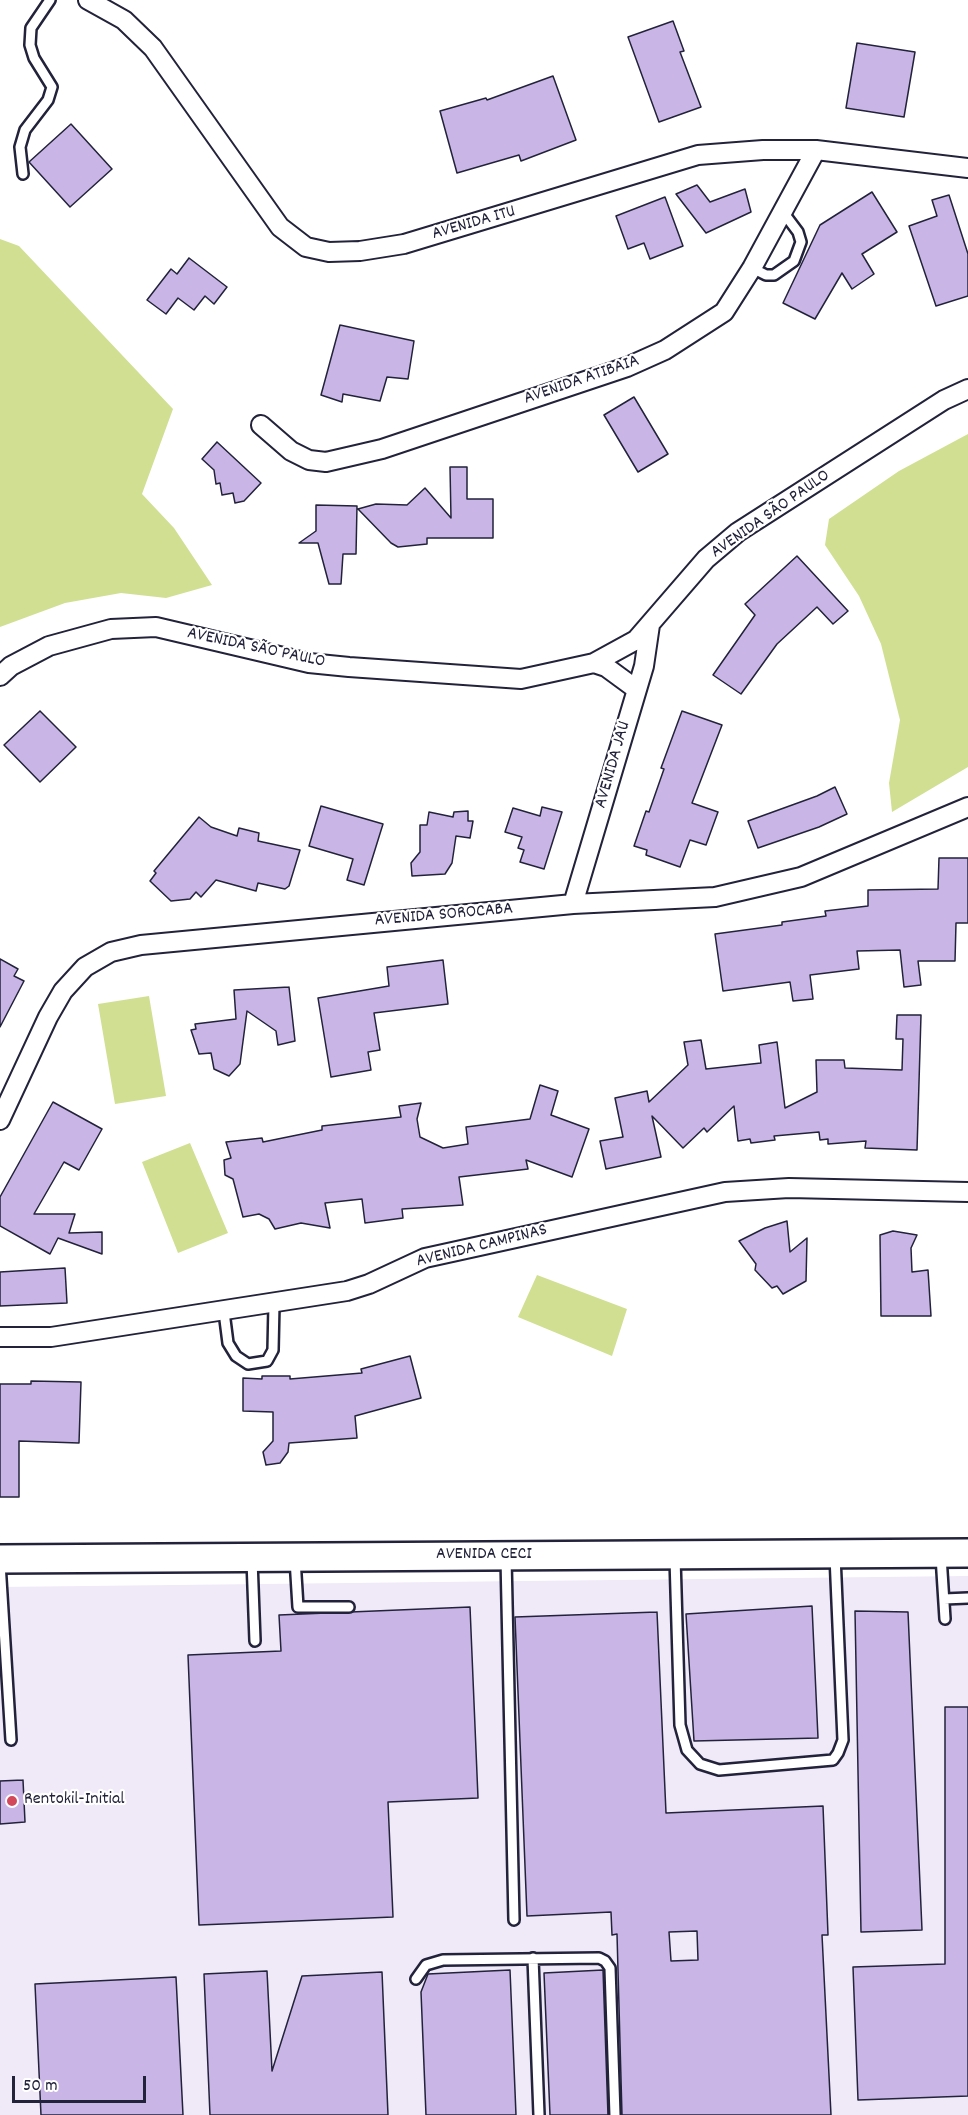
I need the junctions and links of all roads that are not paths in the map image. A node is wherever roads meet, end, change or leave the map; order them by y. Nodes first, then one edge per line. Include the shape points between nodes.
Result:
1 (50, 0) edge
2 (88, 0) edge
3 (816, 150) junction
4 (968, 168) edge
5 (23, 174) dead end
6 (783, 212) junction
7 (752, 268) junction
8 (968, 389) edge
9 (261, 424) dead end
10 (650, 625) junction
11 (594, 663) junction
12 (0, 676) edge
13 (636, 689) junction
14 (968, 807) edge
15 (573, 904) junction
16 (0, 1120) edge
17 (968, 1192) edge
18 (274, 1304) junction
19 (224, 1312) junction
20 (0, 1337) edge
21 (835, 1553) junction
22 (941, 1553) junction
23 (968, 1553) edge
24 (675, 1555) junction
25 (506, 1556) junction
26 (252, 1557) junction
27 (295, 1557) junction
28 (0, 1559) edge
29 (968, 1598) edge
30 (944, 1599) junction
31 (349, 1607) dead end
32 (945, 1619) dead end
33 (255, 1641) dead end
34 (11, 1740) dead end
35 (514, 1920) dead end
36 (533, 1958) junction
37 (416, 1978) dead end
38 (539, 2115) edge
39 (615, 2115) edge

1 - 5 lane via 32,28 30,45 52,87 48,100 25,130 20,147
2 - 3 street, AVENIDA ITU via 124,20 153,48 280,227 306,247 329,252 404,244 698,155
3 - 4 street, AVENIDA ITU
3 - 6 street, AVENIDA ATIBAIA
6 - 7 street, AVENIDA ATIBAIA
6 - 7 lane via 801,242 794,261 774,275
7 - 9 street, AVENIDA ATIBAIA via 724,312 665,350 627,367 382,449 326,462 309,460 291,451
8 - 10 street, AVENIDA SÃO PAULO via 944,400 738,532 706,559
10 - 11 street, AVENIDA SÃO PAULO via 636,640
10 - 13 street, AVENIDA JAU
11 - 12 street, AVENIDA SÃO PAULO via 521,679 349,667 309,663 156,627 111,629 49,646
11 - 13 street
13 - 15 street, AVENIDA JAU
14 - 15 street, AVENIDA SOROCABA via 801,877 767,887 715,897
15 - 16 street, AVENIDA SOROCABA via 141,945 111,952 85,967 63,991
17 - 18 street, AVENIDA CAMPINAS via 789,1188 725,1192 425,1258 347,1291
18 - 19 street, AVENIDA CAMPINAS
18 - 19 lane via 273,1350 267,1361 248,1364 236,1356 228,1344
19 - 20 street, AVENIDA CAMPINAS via 51,1337
21 - 22 main road, AVENIDA CECI
21 - 24 main road, AVENIDA CECI
21 - 24 lane via 843,1740 838,1753 833,1760 719,1770 700,1764 687,1750 680,1725
22 - 23 main road, AVENIDA CECI
22 - 30 lane
24 - 25 main road, AVENIDA CECI
25 - 27 main road, AVENIDA CECI
25 - 35 lane
26 - 27 main road, AVENIDA CECI
26 - 28 main road, AVENIDA CECI
26 - 33 lane
27 - 31 lane via 298,1607
28 - 34 lane
29 - 30 lane
30 - 32 lane
36 - 37 lane via 443,1960 426,1965
36 - 38 lane
36 - 39 lane via 599,1958 608,1964

